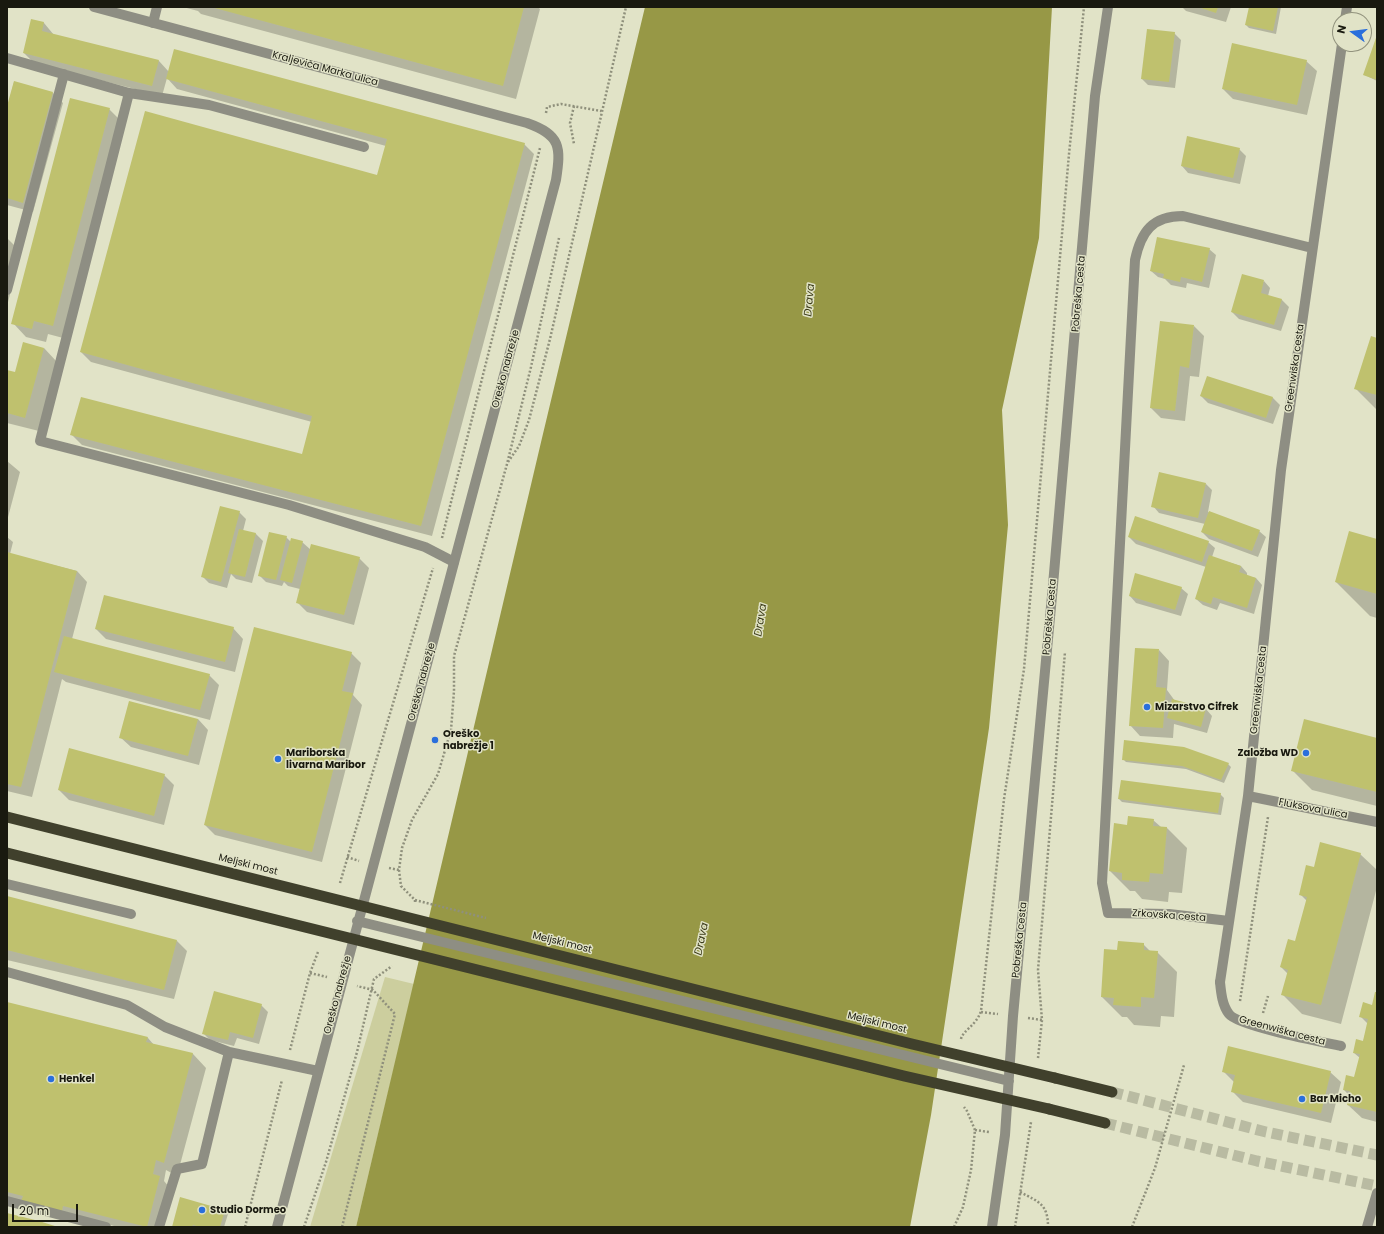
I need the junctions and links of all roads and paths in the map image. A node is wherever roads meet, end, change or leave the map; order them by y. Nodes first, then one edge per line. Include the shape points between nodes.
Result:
1 (94, 7) edge
2 (157, 7) edge
3 (626, 7) edge
4 (1084, 7) edge
5 (1108, 7) edge
6 (153, 23) junction
7 (1341, 52) edge
8 (7, 58) edge
9 (64, 74) junction
10 (129, 93) junction
11 (574, 106) junction
12 (601, 111) junction
13 (543, 129) junction
14 (553, 138) joint
15 (574, 146) dead end
16 (364, 147) dead end
17 (560, 234) dead end
18 (1312, 248) junction
19 (7, 290) edge
20 (507, 464) junction
21 (437, 554) junction
22 (454, 562) junction
23 (1248, 796) junction
24 (7, 817) edge
25 (1268, 817) dead end
26 (1377, 822) edge
27 (7, 853) edge
28 (340, 883) dead end
29 (7, 884) edge
30 (401, 886) dead end
31 (131, 914) dead end
32 (357, 921) junction
33 (1229, 921) junction
34 (318, 952) dead end
35 (384, 971) dead end
36 (7, 972) edge
37 (373, 990) junction
38 (1237, 1020) junction
39 (962, 1035) dead end
40 (293, 1039) dead end
41 (1342, 1046) dead end
42 (229, 1052) junction
43 (1184, 1065) dead end
44 (318, 1071) junction
45 (1009, 1081) junction
46 (1112, 1092) tunnel mouth
47 (279, 1094) dead end
48 (967, 1111) dead end
49 (1105, 1123) tunnel mouth
50 (1020, 1192) dead end
51 (1377, 1193) edge
52 (7, 1201) edge
53 (106, 1227) edge
54 (159, 1227) edge
55 (245, 1227) edge
56 (277, 1227) edge
57 (304, 1227) edge
58 (342, 1227) edge
59 (954, 1227) edge
60 (992, 1227) edge
61 (1048, 1227) edge
62 (1132, 1227) edge
63 (1367, 1227) edge

1 - 6 street, Kraljeviča Marka ulica
2 - 6 street
3 - 12 path
4 - 39 path via 1024,669 1004,799 981,1012 974,1026
5 - 45 street, Pobreška cesta via 1095,96
6 - 13 street, Kraljeviča Marka ulica
7 - 18 street, Greenwiška cesta
8 - 9 street
9 - 10 street
9 - 19 street
10 - 16 street via 209,105
10 - 21 street via 40,441 289,505
11 - 12 path
11 - 13 path via 561,104 547,107
11 - 15 path via 570,123 575,139
12 - 20 path via 550,339 529,420 519,446
13 - 14 street, Kraljeviča Marka ulica
13 - 21 path
14 - 22 street, Oreško nabrežje via 559,149 556,180
17 - 20 path
18 - 23 street, Greenwiška cesta via 1281,470
18 - 33 street, Zrkovska cesta via 1183,216 1169,216 1158,220 1146,230 1135,260 1102,882 1108,913 1169,914
20 - 30 path via 454,656 451,730 438,774 412,820 402,848 398,870
21 - 22 street
21 - 28 path
22 - 32 street, Oreško nabrežje
23 - 26 street, Fluksova ulica
23 - 33 street, Greenwiška cesta
24 - 46 highway, Meljski most, bridge
25 - 38 path
27 - 49 highway, bridge via 904,1076
29 - 31 street
32 - 44 street, Oreško nabrežje
32 - 45 street
33 - 38 street, Greenwiška cesta via 1220,982 1225,1008
34 - 40 path via 310,972
35 - 37 path via 374,979
36 - 42 street via 127,1005 165,1027
37 - 57 path via 326,1162
37 - 58 path via 395,1014
38 - 41 street, Greenwiška cesta
42 - 44 street
42 - 54 street via 202,1164 177,1169
43 - 62 path via 1155,1168
44 - 56 street, Oreško nabrežje
45 - 60 street, Pobreška cesta via 1005,1135
47 - 55 path
48 - 59 path via 975,1130 971,1170 963,1207
50 - 61 path via 1043,1206 1048,1214
51 - 63 street
52 - 53 street

